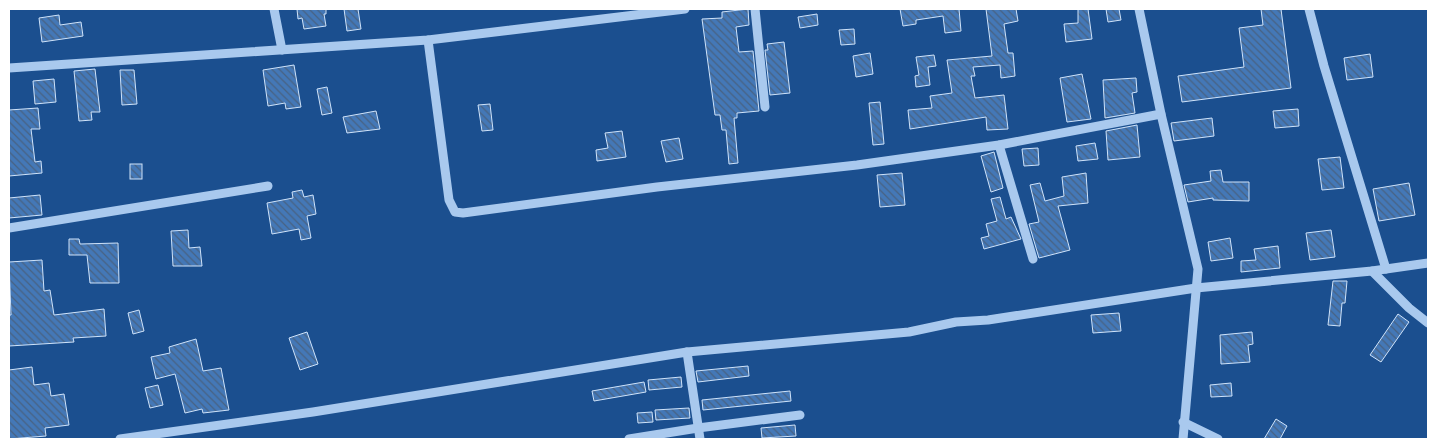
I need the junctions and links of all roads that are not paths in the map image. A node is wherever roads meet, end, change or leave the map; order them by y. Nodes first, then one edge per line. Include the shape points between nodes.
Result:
1 (274, 9) edge
2 (685, 9) edge
3 (755, 9) edge
4 (1139, 9) edge
5 (1309, 9) edge
6 (428, 40) junction
7 (282, 50) junction
8 (9, 68) edge
9 (765, 107) dead end
10 (1160, 114) junction
11 (999, 145) junction
12 (268, 186) dead end
13 (9, 228) edge
14 (1033, 259) dead end
15 (1428, 263) edge
16 (1386, 270) junction
17 (1372, 271) junction
18 (1196, 288) junction
19 (1428, 323) edge
20 (687, 352) junction
21 (800, 415) dead end
22 (1183, 422) junction
23 (698, 428) junction
24 (120, 439) edge
25 (629, 439) edge
26 (700, 439) edge
27 (1183, 439) edge
28 (1218, 439) edge

1 - 7 street
2 - 6 street
3 - 9 street
4 - 10 street
5 - 16 street
6 - 7 street
6 - 11 street via 449,200 456,212
7 - 8 street
10 - 11 street
10 - 18 street via 1198,269
11 - 14 street
12 - 13 street
15 - 16 street
16 - 17 street
17 - 18 street
17 - 19 street
18 - 20 street via 988,320 956,322 909,332
18 - 22 street
20 - 23 street
20 - 24 street via 322,411
21 - 23 street
22 - 27 street
22 - 28 street
23 - 25 street
23 - 26 street

